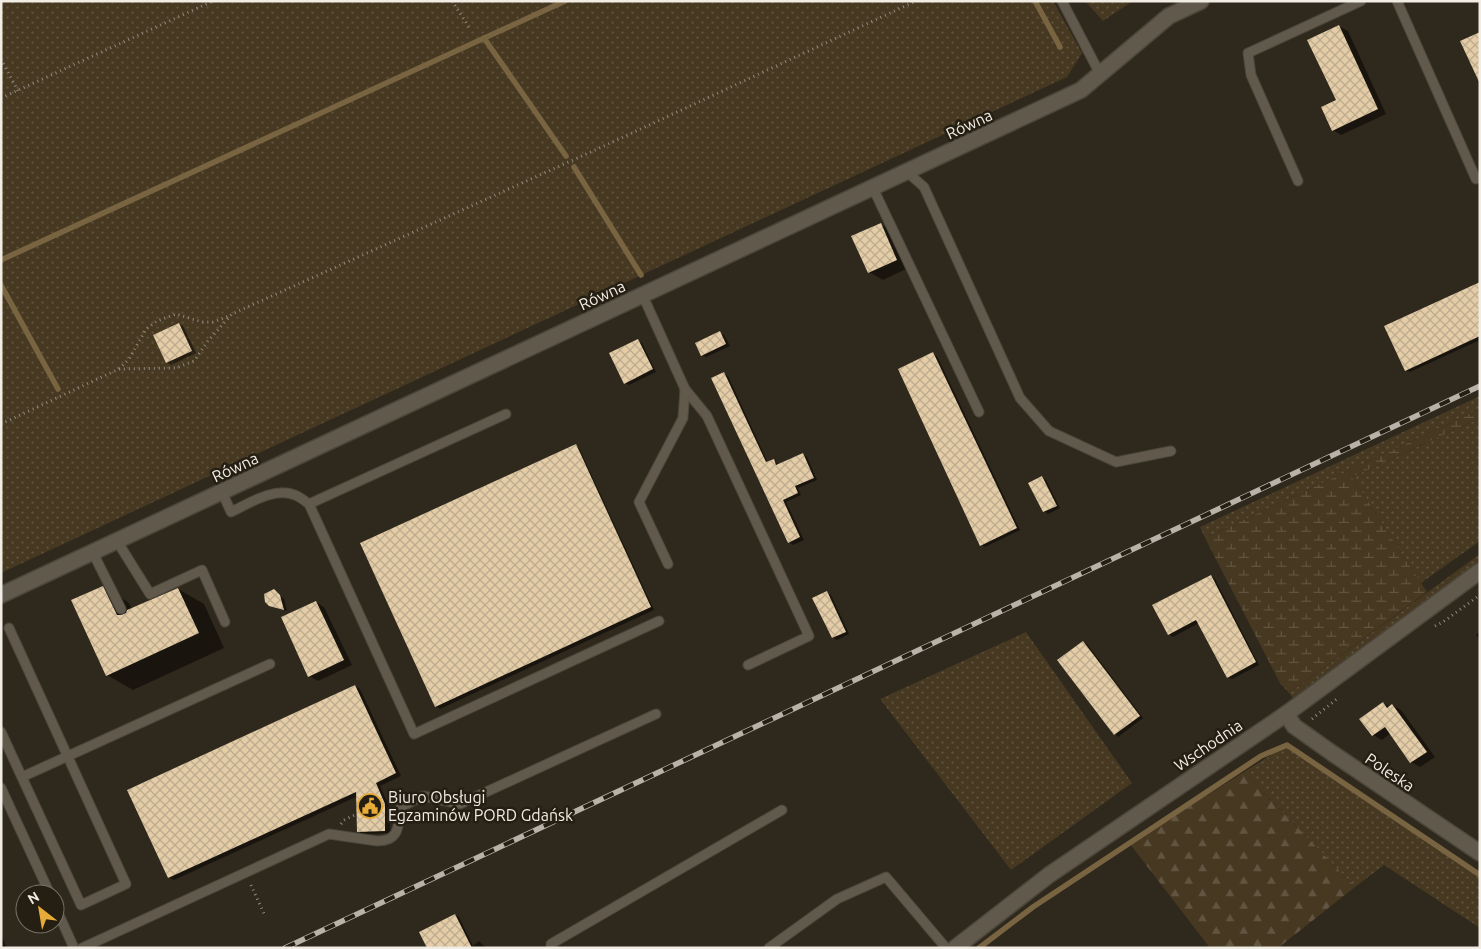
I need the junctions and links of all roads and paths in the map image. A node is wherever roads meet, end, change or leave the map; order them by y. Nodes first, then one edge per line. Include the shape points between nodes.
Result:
1 (214, 1) edge
2 (452, 1) edge
3 (916, 1) edge
4 (1062, 1) edge
5 (1201, 1) edge
6 (1361, 1) edge
7 (1398, 1) edge
8 (471, 30) dead end
9 (1, 59) edge
10 (1100, 74) junction
11 (18, 91) junction
12 (1, 98) edge
13 (907, 172) junction
14 (1476, 179) dead end
15 (1298, 181) dead end
16 (873, 188) junction
17 (643, 296) junction
18 (232, 314) junction
19 (119, 369) junction
20 (685, 389) junction
21 (979, 412) dead end
22 (506, 414) dead end
23 (1, 424) edge
24 (1171, 451) dead end
25 (222, 492) junction
26 (309, 504) junction
27 (117, 541) junction
28 (93, 552) junction
29 (668, 564) dead end
30 (1480, 571) edge
31 (1, 596) edge
32 (121, 609) dead end
33 (659, 621) dead end
34 (225, 622) dead end
35 (9, 628) dead end
36 (270, 664) dead end
37 (748, 665) dead end
38 (656, 714) dead end
39 (1286, 714) junction
40 (1, 732) edge
41 (68, 756) junction
42 (22, 777) junction
43 (1, 788) edge
44 (782, 810) dead end
45 (1480, 853) edge
46 (249, 882) dead end
47 (45, 884) edge
48 (265, 916) dead end
49 (65, 928) edge
50 (74, 948) edge
51 (82, 948) edge
52 (551, 948) edge
53 (770, 948) edge
54 (946, 948) edge
55 (955, 948) edge

1 - 11 path
2 - 8 path
3 - 18 path
4 - 10 lane
5 - 10 street, Równa via 1169,16
6 - 15 lane via 1248,53 1251,74
7 - 14 lane
9 - 11 path
10 - 13 street, Równa via 1081,90
11 - 12 path
13 - 16 street, Równa
13 - 24 lane via 924,187 1020,398 1049,431 1116,462
16 - 17 street, Równa
16 - 21 lane
17 - 20 lane
17 - 25 street, Równa
18 - 19 path via 194,361 176,368
18 - 19 path via 213,322 176,314 156,321 146,329 129,359
19 - 23 path
20 - 29 lane via 683,418 639,502
20 - 37 lane via 707,416 809,636
22 - 26 lane
25 - 26 lane via 231,512 267,495 281,493 296,496
25 - 27 street, Równa
26 - 33 lane via 414,734
27 - 28 street, Równa
27 - 34 lane via 150,594 202,570
28 - 31 street, Równa
28 - 32 lane
30 - 39 street, Wschodnia
35 - 41 lane
36 - 41 lane
38 - 51 lane via 460,804 423,796 401,807 395,835 390,839 376,841 329,834
39 - 45 street, Poleska via 1294,726
39 - 55 street, Wschodnia via 1049,874
40 - 42 lane
41 - 42 lane
41 - 42 lane via 126,884 80,905
43 - 47 lane
44 - 52 lane via 551,944
46 - 48 path
49 - 50 lane
53 - 54 lane via 838,899 886,877

